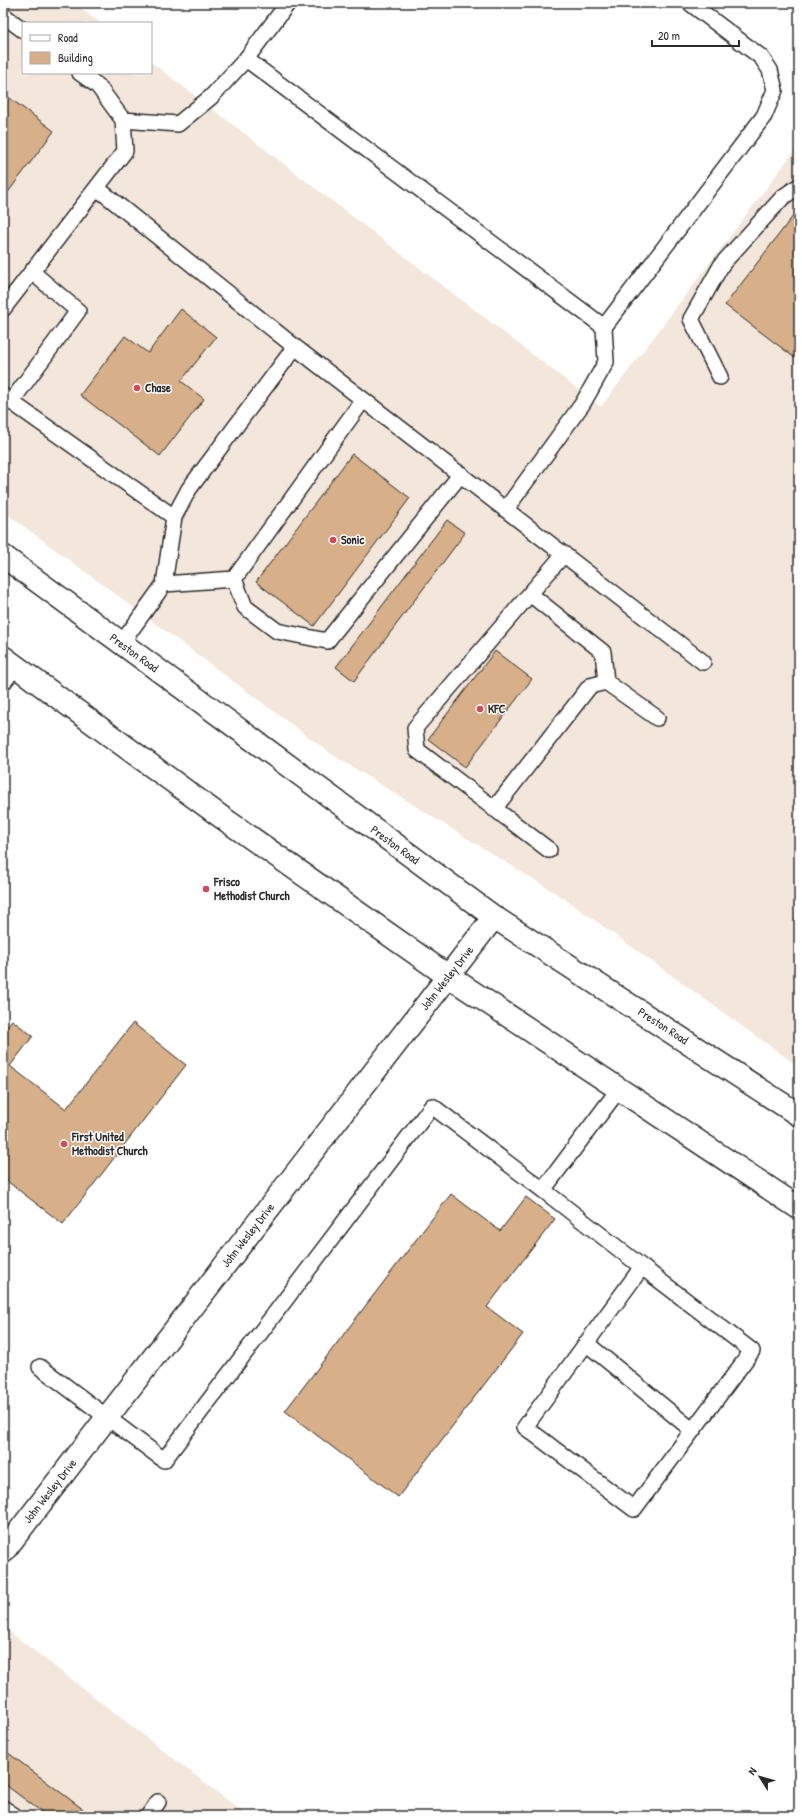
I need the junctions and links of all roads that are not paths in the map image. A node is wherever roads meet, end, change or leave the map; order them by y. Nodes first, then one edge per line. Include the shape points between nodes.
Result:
1 (288, 3) edge
2 (690, 3) edge
3 (3, 15) edge
4 (22, 29) edge
5 (246, 59) junction
6 (81, 74) edge
7 (123, 120) junction
8 (799, 186) edge
9 (97, 188) junction
10 (32, 272) junction
11 (3, 309) edge
12 (604, 327) junction
13 (295, 347) junction
14 (720, 377) dead end
15 (7, 399) edge
16 (363, 400) junction
17 (461, 474) junction
18 (506, 509) junction
19 (174, 517) junction
20 (564, 554) junction
21 (3, 556) edge
22 (234, 579) junction
23 (164, 584) junction
24 (530, 594) junction
25 (121, 644) junction
26 (703, 662) dead end
27 (7, 669) edge
28 (606, 682) junction
29 (657, 718) dead end
30 (494, 808) junction
31 (549, 850) dead end
32 (494, 918) junction
33 (448, 976) junction
34 (619, 1089) junction
35 (799, 1115) edge
36 (543, 1190) junction
37 (799, 1208) edge
38 (642, 1267) junction
39 (586, 1343) junction
40 (40, 1367) dead end
41 (107, 1418) junction
42 (692, 1430) junction
43 (4, 1548) edge
44 (158, 1802) dead end
45 (3, 1808) edge
46 (15, 1816) edge
47 (148, 1816) edge

1 - 5 lane
2 - 12 lane via 761,57 770,70 775,90 764,116
3 - 4 lane
5 - 7 lane via 211,97 178,124
5 - 12 lane
6 - 7 lane via 98,86
7 - 9 lane via 125,151
8 - 14 lane via 783,197 722,264 691,319
9 - 10 lane
9 - 13 lane
10 - 11 lane
10 - 15 lane via 78,311
12 - 18 lane via 606,362 584,403
13 - 16 lane
13 - 19 lane via 189,489
15 - 19 lane
16 - 17 lane
16 - 22 lane
17 - 18 lane
17 - 22 lane via 327,641 278,630 245,607
18 - 20 lane
19 - 23 lane
20 - 24 lane
20 - 26 lane
21 - 25 main road, Preston Road
22 - 23 lane
23 - 25 lane
24 - 28 lane via 603,652
24 - 30 lane via 415,728 416,750
25 - 32 main road, Preston Road
27 - 33 main road
28 - 29 lane
28 - 30 lane via 590,686
30 - 31 lane
32 - 33 main road, John Wesley Drive
32 - 35 main road, Preston Road
33 - 34 main road
33 - 41 main road, John Wesley Drive
34 - 36 lane
34 - 37 main road
36 - 38 lane
36 - 41 lane via 432,1106 164,1460
38 - 39 lane
38 - 42 lane via 752,1351
39 - 42 lane
39 - 42 lane via 525,1427 634,1509
40 - 41 lane
41 - 43 main road, John Wesley Drive
44 - 47 lane
45 - 46 lane

